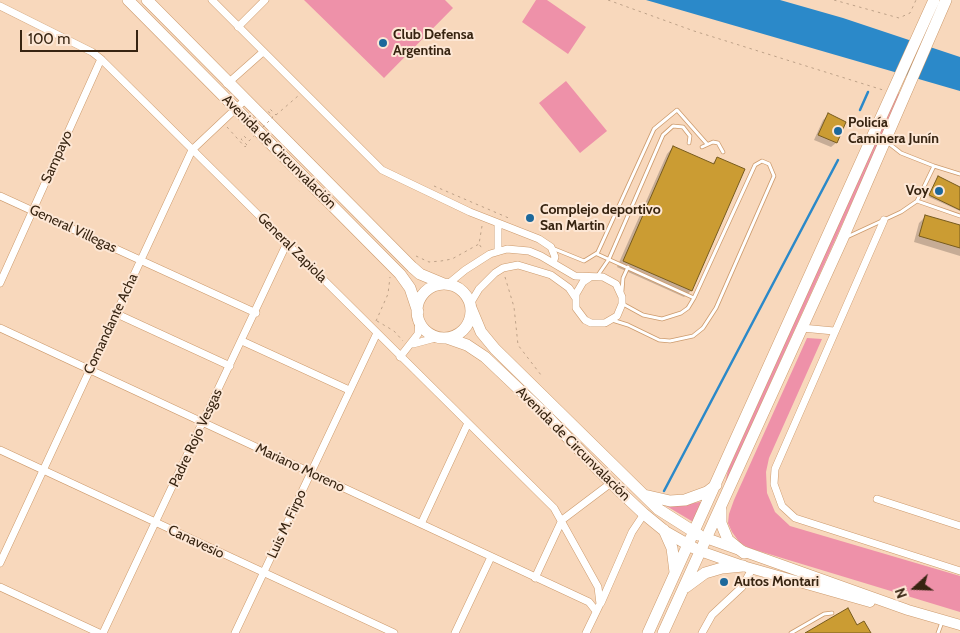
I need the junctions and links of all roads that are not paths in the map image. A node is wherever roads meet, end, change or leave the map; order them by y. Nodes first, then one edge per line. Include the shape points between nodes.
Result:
1 (128, 0) edge
2 (146, 0) edge
3 (212, 0) edge
4 (265, 0) edge
5 (934, 0) edge
6 (946, 0) edge
7 (0, 6) edge
8 (934, 15) junction
9 (238, 27) junction
10 (263, 52) junction
11 (100, 59) junction
12 (228, 82) junction
13 (219, 91) junction
14 (899, 96) junction
15 (245, 100) junction
16 (236, 108) junction
17 (885, 140) junction
18 (689, 143) dead end
19 (707, 144) junction
20 (702, 147) dead end
21 (192, 150) junction
22 (724, 152) dead end
23 (934, 166) junction
24 (960, 174) edge
25 (0, 196) edge
26 (917, 201) junction
27 (33, 211) junction
28 (960, 216) edge
29 (884, 220) junction
30 (498, 223) junction
31 (842, 240) junction
32 (287, 243) junction
33 (551, 248) junction
34 (498, 251) junction
35 (598, 253) junction
36 (609, 259) junction
37 (141, 260) junction
38 (553, 263) junction
39 (628, 268) junction
40 (593, 278) junction
41 (0, 283) edge
42 (446, 284) junction
43 (575, 297) junction
44 (694, 298) junction
45 (622, 300) junction
46 (471, 306) junction
47 (256, 312) junction
48 (117, 314) junction
49 (418, 316) junction
50 (612, 320) junction
51 (0, 328) edge
52 (802, 328) junction
53 (834, 331) junction
54 (376, 333) junction
55 (443, 337) junction
56 (242, 341) junction
57 (410, 347) junction
58 (400, 357) junction
59 (230, 366) junction
60 (90, 370) junction
61 (349, 390) junction
62 (203, 423) junction
63 (468, 423) junction
64 (0, 450) edge
65 (44, 470) junction
66 (310, 472) junction
67 (611, 483) junction
68 (717, 484) junction
69 (643, 495) junction
70 (877, 499) dead end
71 (721, 506) junction
72 (644, 514) junction
73 (562, 520) junction
74 (155, 523) junction
75 (421, 524) junction
76 (960, 526) edge
77 (663, 529) junction
78 (694, 533) junction
79 (706, 538) junction
80 (688, 545) junction
81 (700, 551) junction
82 (744, 554) junction
83 (490, 557) junction
84 (0, 563) edge
85 (747, 567) junction
86 (960, 571) edge
87 (264, 574) junction
88 (675, 574) junction
89 (535, 578) junction
90 (0, 587) edge
91 (682, 592) junction
92 (600, 604) junction
93 (908, 610) junction
94 (596, 611) junction
95 (832, 613) dead end
96 (943, 620) junction
97 (960, 625) edge
98 (99, 633) edge
99 (103, 633) edge
100 (235, 633) edge
101 (394, 633) edge
102 (455, 633) edge
103 (586, 633) edge
104 (648, 633) edge
105 (663, 633) edge
106 (702, 633) edge
107 (791, 633) edge
108 (938, 633) edge

1 - 13 highway, Avenida de Circunvalación
2 - 12 highway, Avenida de Circunvalación
3 - 9 street
4 - 9 street
5 - 8 highway
6 - 8 highway
7 - 11 street, General Zapiola
8 - 14 highway
9 - 10 street
10 - 12 street
10 - 30 street via 382,170
11 - 21 street, General Zapiola
11 - 27 street, Sampayo
12 - 13 street
12 - 15 highway, Avenida de Circunvalación
13 - 16 highway, Avenida de Circunvalación
14 - 17 highway
14 - 68 highway
15 - 16 street, Comandante Acha
15 - 42 highway, Avenida de Circunvalación via 420,274
16 - 21 street, Comandante Acha
16 - 49 highway, Avenida de Circunvalación via 400,274 410,288
17 - 23 lane via 901,153
17 - 31 highway
18 - 36 lane via 690,136 683,127 673,126 663,135
19 - 20 lane
19 - 22 lane via 718,143
19 - 35 lane via 677,110 654,129
21 - 32 street, General Zapiola
21 - 37 street, Comandante Acha
23 - 24 lane
23 - 26 lane
25 - 27 street, General Villegas
26 - 28 lane
26 - 29 lane
27 - 37 street, General Villegas
27 - 41 street, Sampayo
29 - 31 lane
29 - 53 street
30 - 33 street via 540,239
30 - 34 street
31 - 52 highway
32 - 47 street, Padre Rojo Vesgas
32 - 54 street, General Zapiola
33 - 35 lane via 587,262
33 - 38 street via 555,257
34 - 38 street via 529,251
34 - 42 street
35 - 36 lane
36 - 39 lane
36 - 40 lane
37 - 47 street, General Villegas
37 - 48 street, Comandante Acha
38 - 40 street via 574,276
39 - 44 lane
39 - 45 lane via 622,285
40 - 43 street via 578,288
40 - 45 street via 616,284
42 - 46 highway, Avenida de Circunvalación via 462,290
42 - 49 highway via 429,289 423,295
43 - 46 street via 560,280 518,265 500,270 479,289
43 - 50 street via 576,308 584,320 598,324
44 - 45 lane via 682,313 662,319 643,315
44 - 50 lane via 754,165 766,162 774,176 716,308 703,328 692,336 670,341 659,340
45 - 50 street via 620,310
46 - 55 highway via 468,323 463,330
46 - 69 highway, Avenida de Circunvalación via 481,332 495,349
47 - 56 street, Padre Rojo Vesgas
48 - 59 street
48 - 60 street, Comandante Acha
49 - 55 highway, Avenida de Circunvalación via 424,328
49 - 57 street via 418,334
51 - 60 street, Mariano Moreno
52 - 53 street
52 - 71 highway
53 - 86 street via 775,469 774,484 782,506 795,518
54 - 58 street, General Zapiola
54 - 61 street, Luis M. Firpo
55 - 57 street via 416,342
55 - 67 highway, Avenida de Circunvalación via 467,345 485,357
56 - 59 street, Padre Rojo Vesgas
56 - 61 street
57 - 58 street
58 - 63 street, General Zapiola
59 - 62 street, Padre Rojo Vesgas
60 - 62 street, Mariano Moreno
60 - 65 street, Comandante Acha
61 - 66 street, Luis M. Firpo
62 - 66 street, Mariano Moreno
62 - 74 street, Padre Rojo Vesgas
63 - 73 street, General Zapiola via 554,508
63 - 75 street
64 - 65 street, Canavesio
65 - 74 street, Canavesio
65 - 84 street, Comandante Acha
66 - 75 street, Mariano Moreno
66 - 87 street, Luis M. Firpo
67 - 72 highway, Avenida de Circunvalación
67 - 73 street
68 - 69 highway via 707,492 685,500 670,501
68 - 78 highway
69 - 78 highway, Avenida de Circunvalación
70 - 76 street
71 - 79 highway
71 - 82 highway via 721,523 728,540
72 - 77 highway, Avenida de Circunvalación
72 - 92 street via 632,532
73 - 89 street
73 - 92 street, General Zapiola via 594,578
74 - 87 street, Canavesio
74 - 99 street, Padre Rojo Vesgas
75 - 83 street, Mariano Moreno
77 - 80 highway, Avenida de Circunvalación
77 - 88 highway via 675,557
78 - 79 highway, Avenida de Circunvalación
78 - 80 highway
79 - 81 highway
79 - 82 main road
80 - 81 highway, Avenida de Circunvalación
80 - 88 highway
81 - 85 main road
81 - 91 highway
82 - 93 main road
83 - 89 street, Mariano Moreno
83 - 102 street
85 - 91 highway via 722,568 705,573 693,579
85 - 93 main road
85 - 106 street via 742,587 712,616
87 - 100 street, Luis M. Firpo
87 - 101 street, Canavesio
88 - 104 highway
89 - 94 street, Mariano Moreno via 589,602
90 - 98 street
91 - 105 highway
92 - 94 street
93 - 96 main road
94 - 103 street
95 - 107 lane via 824,614
96 - 97 main road
96 - 108 lane

